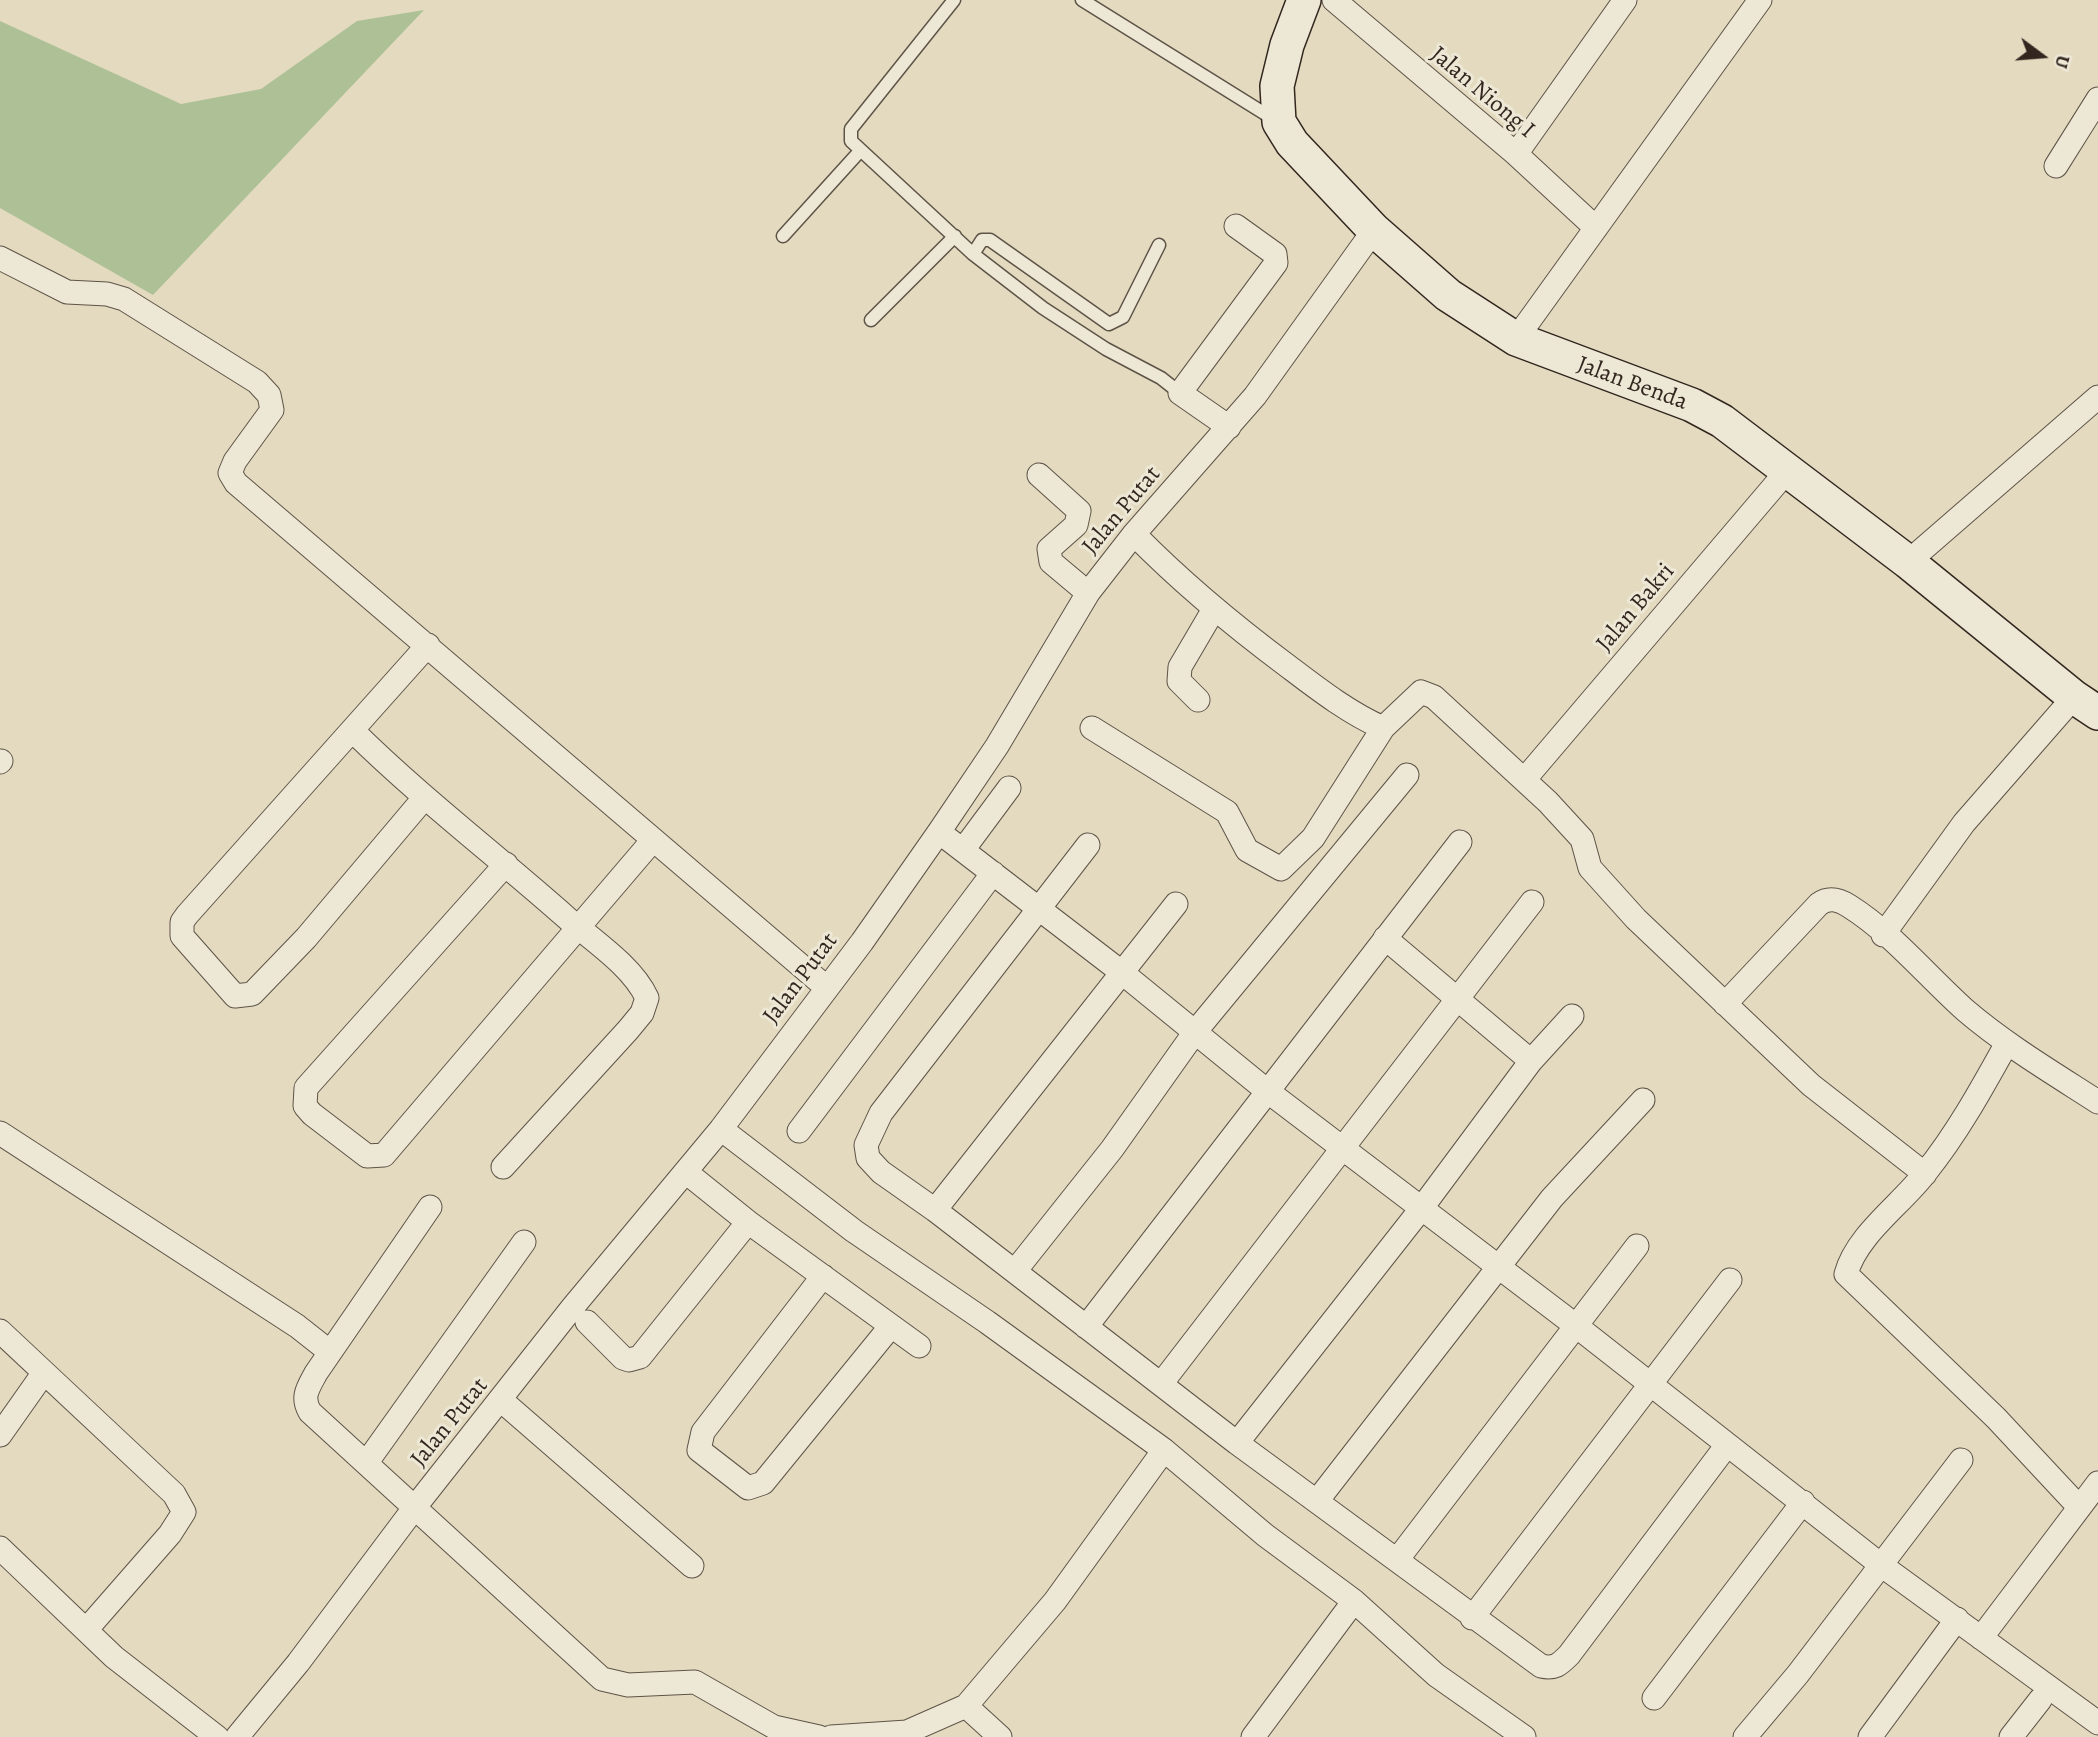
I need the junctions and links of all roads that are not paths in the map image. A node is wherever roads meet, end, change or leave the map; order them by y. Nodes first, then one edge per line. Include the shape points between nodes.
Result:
1 (954, 0) edge
2 (1082, 0) edge
3 (1304, 0) edge
4 (1334, 0) edge
5 (1625, 0) edge
6 (1760, 0) edge
7 (2098, 99) edge
8 (1279, 122) junction
9 (860, 151) junction
10 (1516, 154) junction
11 (2056, 166) dead end
12 (1236, 226) dead end
13 (1596, 228) junction
14 (1374, 230) junction
15 (783, 236) dead end
16 (955, 236) junction
17 (1159, 245) dead end
18 (973, 254) junction
19 (0, 258) edge
20 (872, 320) dead end
21 (1516, 339) junction
22 (1180, 393) junction
23 (2098, 397) edge
24 (1229, 427) junction
25 (1787, 471) junction
26 (1039, 475) dead end
27 (1134, 534) junction
28 (1908, 562) junction
29 (1088, 593) junction
30 (1214, 609) junction
31 (428, 645) junction
32 (1198, 700) dead end
33 (2086, 705) edge
34 (1092, 728) dead end
35 (1383, 728) junction
36 (354, 732) junction
37 (1407, 775) dead end
38 (1524, 780) junction
39 (1009, 788) dead end
40 (425, 797) junction
41 (939, 832) junction
42 (653, 840) junction
43 (1460, 842) dead end
44 (1088, 845) dead end
45 (962, 850) junction
46 (506, 864) junction
47 (993, 873) junction
48 (1532, 902) dead end
49 (1176, 904) dead end
50 (1040, 908) junction
51 (579, 929) junction
52 (1883, 934) junction
53 (1385, 938) junction
54 (1121, 971) junction
55 (827, 988) junction
56 (1459, 999) junction
57 (1725, 1004) junction
58 (1572, 1016) dead end
59 (1195, 1032) junction
60 (2007, 1043) junction
61 (1531, 1061) junction
62 (1266, 1090) junction
63 (1643, 1100) dead end
64 (2098, 1102) edge
65 (721, 1129) junction
66 (799, 1131) dead end
67 (0, 1133) edge
68 (1345, 1149) junction
69 (503, 1167) dead end
70 (687, 1173) junction
71 (1925, 1174) junction
72 (430, 1207) dead end
73 (1421, 1209) junction
74 (935, 1210) junction
75 (748, 1222) junction
76 (524, 1242) dead end
77 (1637, 1246) dead end
78 (1498, 1267) junction
79 (1015, 1271) junction
80 (823, 1276) junction
81 (1730, 1280) dead end
82 (587, 1322) dead end
83 (1574, 1325) junction
84 (891, 1326) junction
85 (1086, 1327) junction
86 (0, 1331) edge
87 (919, 1346) dead end
88 (330, 1352) junction
89 (43, 1374) junction
90 (1161, 1384) junction
91 (1649, 1385) junction
92 (502, 1401) junction
93 (0, 1435) edge
94 (1237, 1443) junction
95 (1727, 1445) junction
96 (1164, 1450) junction
97 (1961, 1460) dead end
98 (367, 1462) junction
99 (2098, 1483) edge
100 (1317, 1501) junction
101 (1803, 1502) junction
102 (415, 1507) junction
103 (2080, 1507) junction
104 (0, 1548) edge
105 (1396, 1560) junction
106 (1881, 1565) junction
107 (692, 1566) dead end
108 (1354, 1601) junction
109 (1472, 1618) junction
110 (1958, 1619) junction
111 (86, 1630) junction
112 (1981, 1638) junction
113 (1654, 1698) dead end
114 (2040, 1700) dead end
115 (966, 1706) junction
116 (2098, 1723) edge
117 (217, 1737) edge
118 (237, 1737) edge
119 (819, 1737) edge
120 (831, 1737) edge
121 (1000, 1737) edge
122 (1253, 1737) edge
123 (1524, 1737) edge
124 (1745, 1737) edge
125 (1870, 1737) edge
126 (2011, 1737) edge

1 - 9 lane via 851,129 852,141
2 - 8 lane
3 - 8 street via 1278,86
4 - 10 street, Jalan Niong I
5 - 10 street
6 - 13 street
7 - 11 street
8 - 14 street, Jalan Benda via 1292,143
9 - 15 lane
9 - 16 lane
10 - 13 street, Jalan Niong I
12 - 22 street via 1275,254 1276,263
13 - 21 street
14 - 21 street, Jalan Benda via 1448,295
14 - 24 street, Jalan Putat
16 - 18 lane
16 - 20 lane
17 - 18 lane via 1122,317 1109,324 990,240 982,240
18 - 22 lane via 1043,308
19 - 31 street via 67,292 124,299 257,382 269,395 272,410 234,461 230,473 236,483
21 - 25 street, Jalan Benda via 1692,405 1722,421
22 - 24 street
23 - 28 street
24 - 27 street, Jalan Putat
25 - 28 street, Jalan Benda
25 - 38 street, Jalan Bakri
26 - 29 street via 1079,511 1076,525 1049,549 1049,556
27 - 29 street, Jalan Putat
27 - 30 street
28 - 33 street, Jalan Benda
29 - 41 street, Jalan Putat via 997,746
30 - 32 street via 1180,667 1179,681
30 - 35 street via 1318,689
31 - 36 street
31 - 42 street
33 - 52 street via 1964,823
34 - 35 street via 1227,812 1247,850 1281,869 1313,838
35 - 38 street via 1421,692 1434,697
36 - 40 street
36 - 40 street via 182,922 182,936 235,996 252,994 268,978
37 - 59 street
38 - 57 street via 1582,838 1590,868 1610,892
39 - 45 street
40 - 46 street
41 - 45 street
41 - 55 street, Jalan Putat
42 - 51 street
42 - 55 street
43 - 53 street
44 - 50 street
45 - 47 street
46 - 51 street
46 - 51 street via 306,1088 306,1105 312,1114 367,1156 384,1156
47 - 50 street
47 - 66 street
48 - 56 street
49 - 54 street
50 - 54 street
50 - 74 street via 881,1113 866,1145 868,1158 881,1172
51 - 69 street via 641,985 647,998 628,1030
52 - 57 street via 1846,904 1826,899
52 - 60 street
53 - 56 street
53 - 62 street
54 - 59 street
54 - 74 street
55 - 65 street, Jalan Putat
56 - 61 street
56 - 68 street
57 - 71 street via 1811,1085
58 - 61 street
59 - 62 street
59 - 79 street via 1112,1149
60 - 64 street
60 - 71 street via 1965,1118
61 - 73 street
62 - 68 street
62 - 85 street
63 - 78 street via 1552,1198
65 - 70 street, Jalan Putat
65 - 96 street via 854,1231
67 - 88 street
68 - 73 street
68 - 90 street
70 - 75 street
70 - 92 street, Jalan Putat via 572,1308
71 - 103 street via 1865,1241 1846,1274 1996,1418
72 - 88 street
73 - 78 street
73 - 94 street
74 - 79 street
75 - 80 street
75 - 82 street via 640,1357 623,1358
76 - 98 street
77 - 83 street
78 - 83 street
78 - 100 street
79 - 85 street
80 - 84 street
80 - 84 street via 703,1432 699,1450 748,1488 763,1483
81 - 91 street
83 - 91 street
83 - 105 street
84 - 87 street
85 - 90 street
86 - 89 street
88 - 98 street via 305,1395 305,1404
89 - 93 street
89 - 111 street via 174,1494 184,1512
90 - 94 street
91 - 95 street
91 - 109 street
92 - 102 street, Jalan Putat
92 - 107 street
94 - 100 street
95 - 101 street
95 - 109 street via 1559,1665 1541,1666
96 - 108 street via 1265,1535
96 - 115 street via 1055,1601
97 - 106 street
98 - 102 street
99 - 103 street
100 - 105 street
101 - 106 street
101 - 113 street
102 - 118 street, Jalan Putat
102 - 119 street via 602,1679 628,1685 695,1682 774,1727
103 - 112 street
104 - 111 street
105 - 109 street
106 - 110 street
106 - 124 street
108 - 122 street
108 - 123 street via 1436,1675
110 - 112 street
110 - 125 street
111 - 117 street
112 - 116 street
114 - 126 street
115 - 120 street via 907,1732
115 - 121 street

